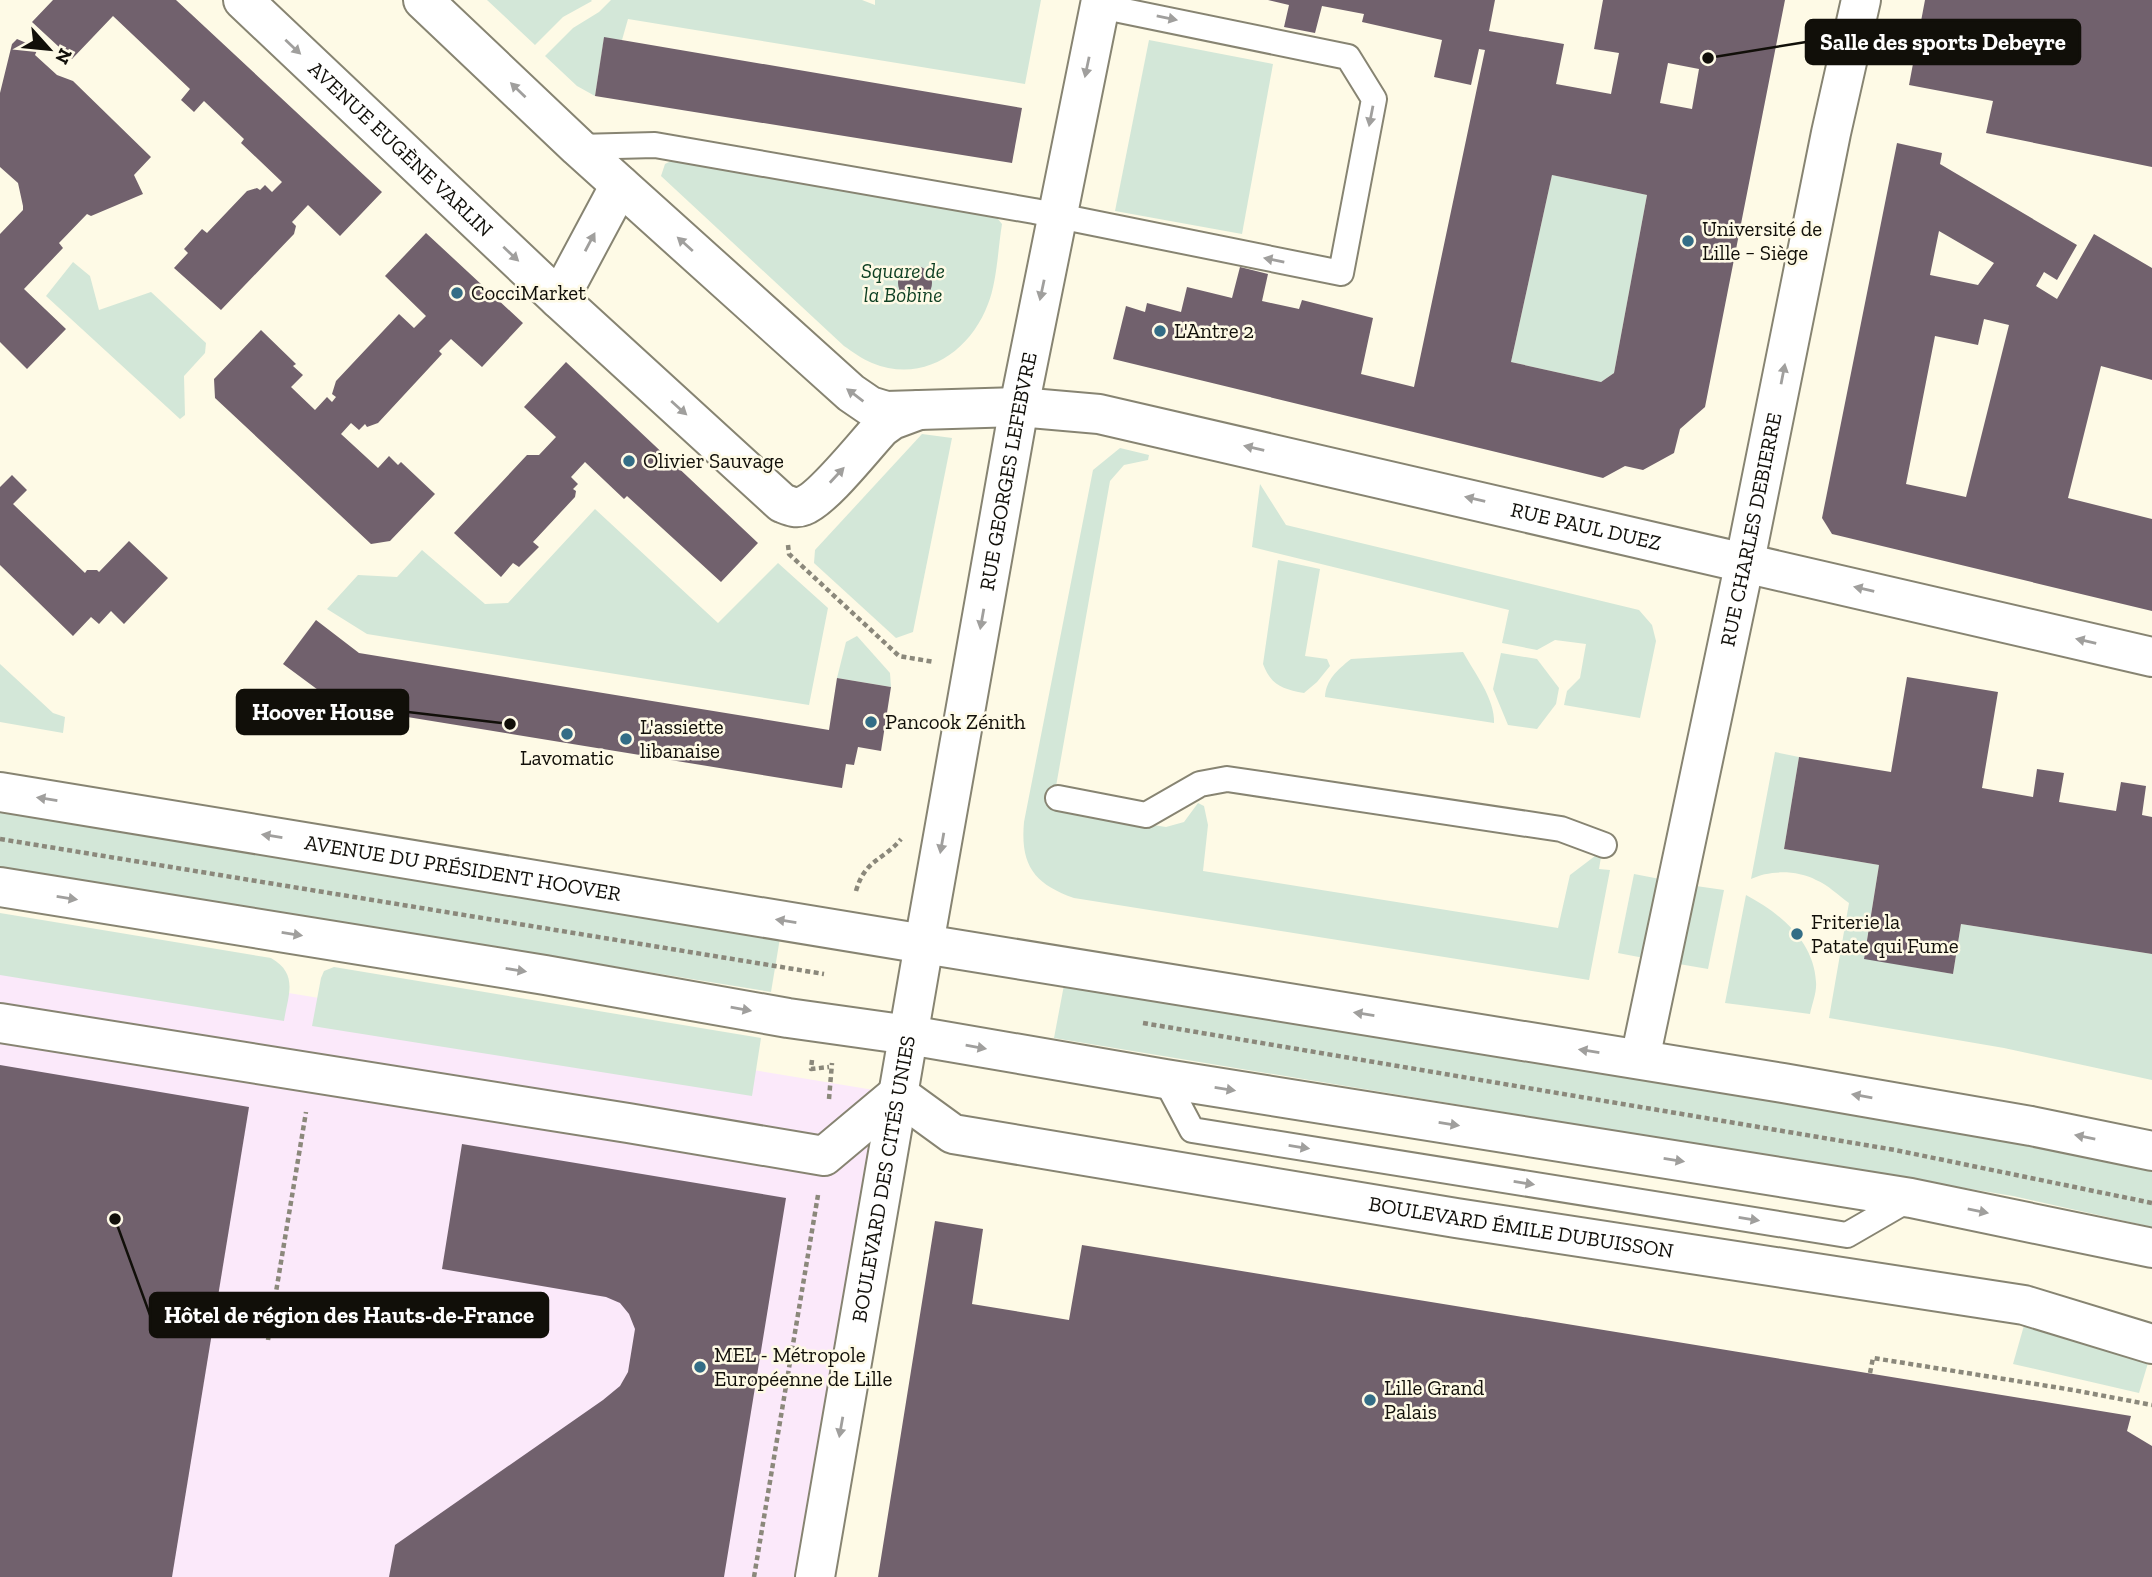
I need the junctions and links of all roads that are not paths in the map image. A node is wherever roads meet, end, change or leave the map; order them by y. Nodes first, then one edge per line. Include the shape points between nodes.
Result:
1 (243, 0) edge
2 (423, 0) edge
3 (1861, 0) edge
4 (1100, 3) edge
5 (578, 147) junction
6 (620, 185) junction
7 (1057, 216) junction
8 (559, 299) junction
9 (1019, 407) junction
10 (919, 410) junction
11 (1745, 561) junction
12 (2152, 657) edge
13 (0, 792) edge
14 (1058, 798) dead end
15 (1604, 845) dead end
16 (0, 887) edge
17 (924, 944) junction
18 (0, 1023) edge
19 (909, 1035) junction
20 (1640, 1059) junction
21 (898, 1094) junction
22 (2152, 1151) edge
23 (2152, 1248) edge
24 (2152, 1344) edge
25 (815, 1577) edge

1 -> 8 street, AVENUE EUGÈNE VARLIN
5 -> 2 street
11 -> 3 street, RUE CHARLES DEBIERRE
4 -> 7 street, RUE GEORGES LEFEBVRE
4 -> 7 lane via 1348,57 1374,99 1340,273
5 - 6 street
5 - 7 lane via 655,145
8 -> 6 street
10 -> 6 street via 886,411 851,393
7 -> 9 street, RUE GEORGES LEFEBVRE
8 -> 10 street, AVENUE EUGÈNE VARLIN via 782,503 794,508 820,495 881,428
9 - 10 street
11 -> 9 street, RUE PAUL DUEZ via 1099,414
9 -> 17 street, RUE GEORGES LEFEBVRE
12 -> 11 street, RUE PAUL DUEZ
11 - 20 street, RUE CHARLES DEBIERRE
17 -> 13 street, AVENUE DU PRÉSIDENT HOOVER
14 - 15 lane via 1146,814 1200,783 1227,779 1561,829
16 -> 19 street
17 - 19 street, BOULEVARD DES CITÉS UNIES
20 -> 17 street
18 - 21 street via 824,1156
19 - 21 street, BOULEVARD DES CITÉS UNIES
19 -> 23 street via 1911,1198
22 -> 20 street via 1930,1107
21 - 24 street, BOULEVARD ÉMILE DUBUISSON via 953,1134 1456,1218 2024,1305
21 -> 25 street, BOULEVARD DES CITÉS UNIES

